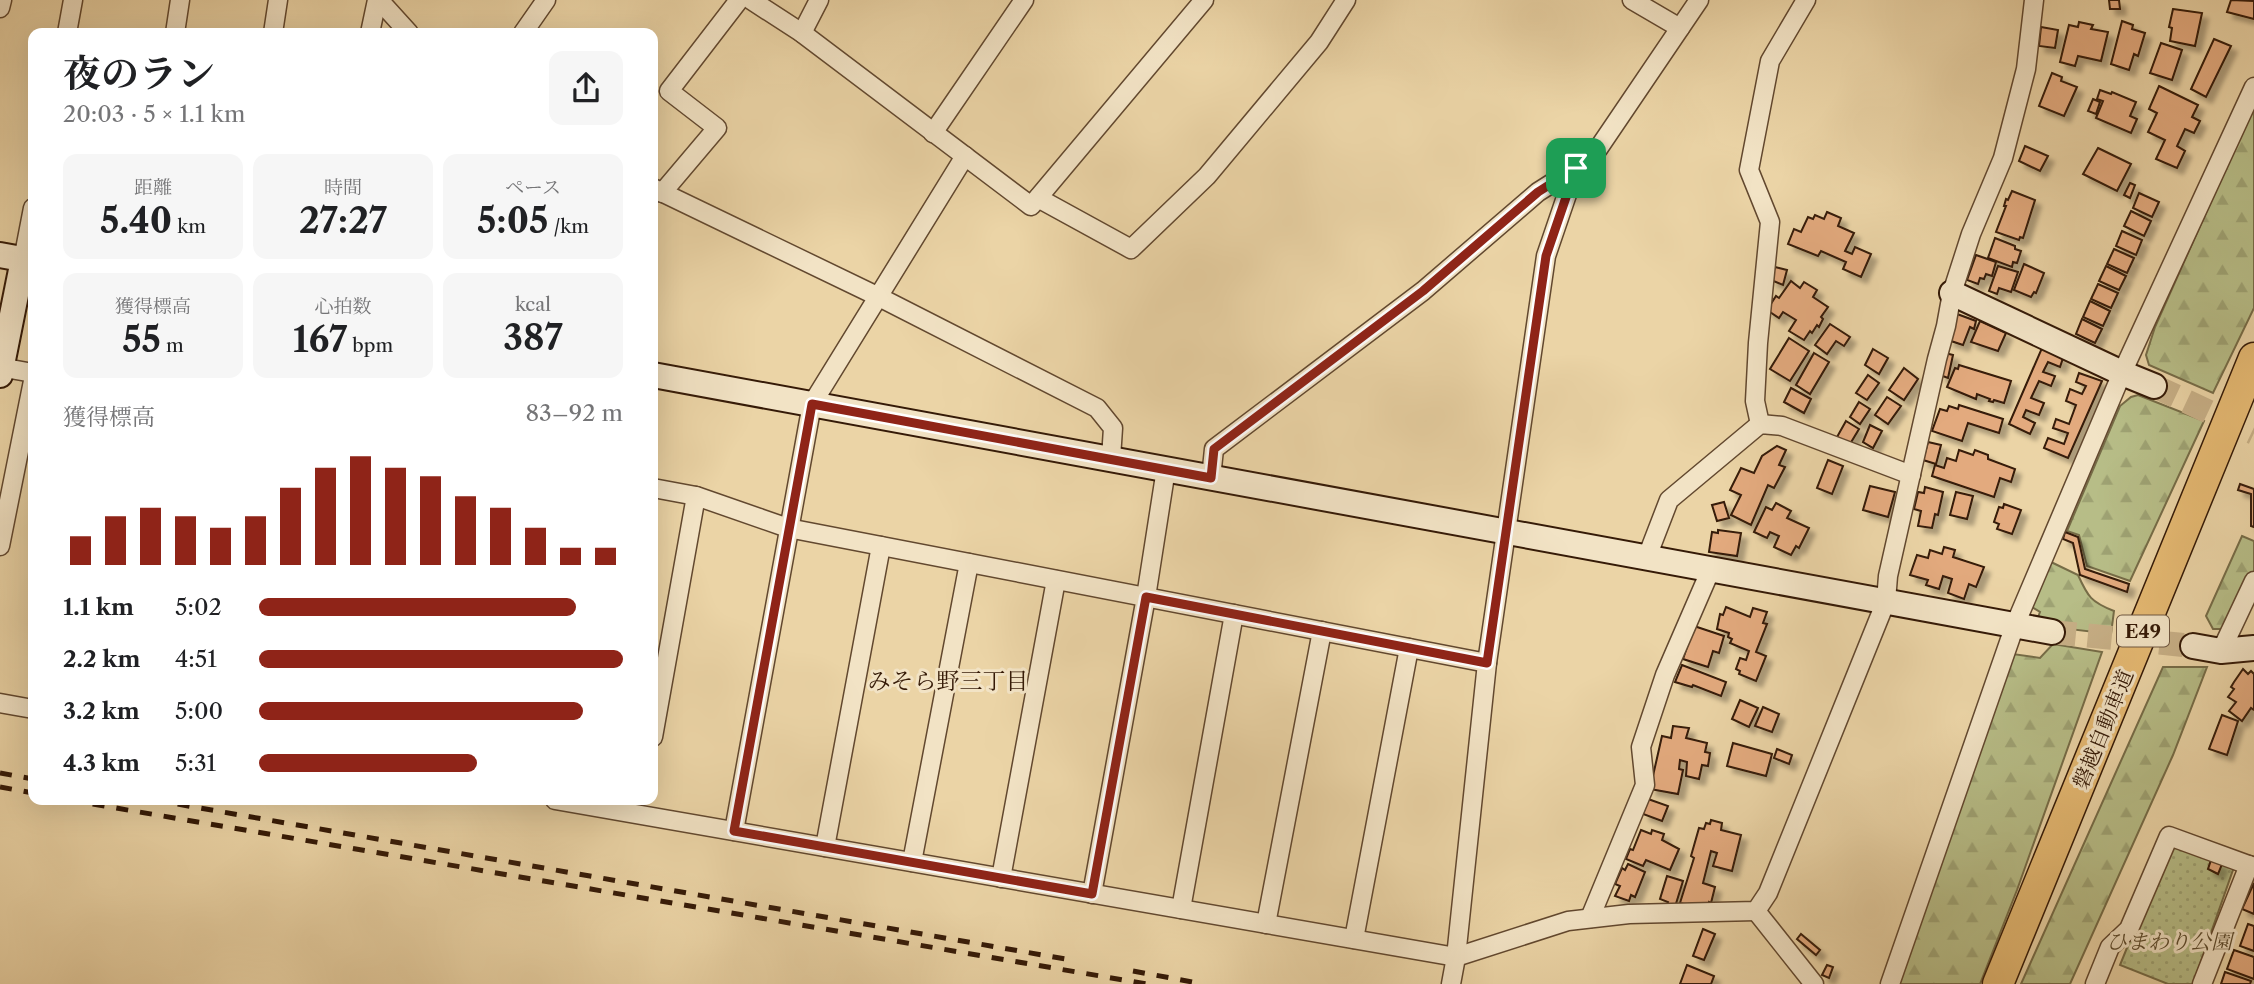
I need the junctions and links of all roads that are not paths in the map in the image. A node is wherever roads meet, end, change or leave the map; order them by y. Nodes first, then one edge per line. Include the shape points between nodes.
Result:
1 (2, 0) edge
2 (73, 0) edge
3 (180, 0) edge
4 (278, 0) edge
5 (378, 0) edge
6 (546, 0) edge
7 (739, 0) edge
8 (751, 0) edge
9 (819, 0) edge
10 (1024, 0) edge
11 (1204, 0) edge
12 (1346, 0) edge
13 (1632, 0) edge
14 (1699, 0) edge
15 (1806, 0) edge
16 (2034, 0) edge
17 (0, 8) edge
18 (67, 28) edge
19 (175, 28) edge
20 (274, 28) edge
21 (371, 28) edge
22 (404, 28) edge
23 (526, 28) edge
24 (1681, 28) junction
25 (802, 33) junction
26 (2254, 87) edge
27 (933, 133) junction
28 (965, 156) junction
29 (1576, 168) junction
30 (658, 190) edge
31 (1038, 198) junction
32 (28, 226) edge
33 (19, 259) edge
34 (1952, 293) junction
35 (877, 296) junction
36 (2254, 358) edge
37 (0, 370) edge
38 (28, 373) edge
39 (2122, 373) junction
40 (658, 376) edge
41 (2154, 386) tunnel mouth
42 (812, 404) junction
43 (28, 406) edge
44 (1760, 424) junction
45 (1111, 458) junction
46 (1166, 469) junction
47 (1911, 475) junction
48 (1211, 478) junction
49 (658, 489) edge
50 (696, 496) junction
51 (788, 528) junction
52 (1505, 531) junction
53 (881, 546) junction
54 (0, 547) edge
55 (1647, 558) junction
56 (969, 563) junction
57 (1711, 569) junction
58 (1056, 580) junction
59 (2254, 581) edge
60 (1146, 597) junction
61 (1886, 601) junction
62 (1234, 614) junction
63 (2015, 625) junction
64 (1322, 631) junction
65 (2052, 632) tunnel mouth
66 (2193, 646) tunnel mouth
67 (1409, 648) junction
68 (2254, 649) edge
69 (2221, 651) junction
70 (1487, 663) junction
71 (0, 703) edge
72 (28, 708) edge
73 (658, 709) edge
74 (616, 805) edge
75 (640, 807) edge
76 (734, 831) junction
77 (825, 847) junction
78 (912, 862) junction
79 (2252, 866) edge
80 (1001, 878) junction
81 (1092, 894) junction
82 (1181, 909) junction
83 (1756, 911) junction
84 (1590, 918) junction
85 (1266, 924) junction
86 (1354, 939) junction
87 (1456, 957) junction
88 (1451, 984) edge
89 (1814, 984) edge
90 (1891, 984) edge
91 (1998, 984) edge
92 (2095, 984) edge
93 (2202, 984) edge

1 - 17 street
2 - 18 street
3 - 19 street
4 - 20 street
5 - 21 street
5 - 22 street
6 - 23 street
7 - 30 street via 669,91 717,128
8 - 25 street
9 - 25 street
10 - 27 street
11 - 31 street
12 - 31 street via 1319,42 1208,176 1131,249
13 - 24 street
14 - 24 street
15 - 44 street via 1770,61 1749,170 1770,222 1755,389
16 - 34 street via 2026,69 2003,158
24 - 29 street via 1598,149
25 - 27 street
26 - 39 street
27 - 28 street
28 - 31 street via 1031,206
28 - 35 street
29 - 48 street via 1538,192 1423,291 1214,449
29 - 52 street via 1546,256
30 - 35 street
32 - 33 street
33 - 37 street
34 - 39 street
34 - 47 street
35 - 42 street
35 - 45 street via 1097,408 1114,428
36 - 91 highway, 磐越自動車道 / E49
37 - 38 street
39 - 41 street
39 - 63 street
40 - 42 street
42 - 45 street
42 - 51 street
43 - 54 street
44 - 47 street via 1782,426
44 - 55 street via 1670,500
45 - 46 street
46 - 48 street
46 - 60 street
47 - 61 street
48 - 52 street
49 - 50 street
50 - 51 street
50 - 73 street
51 - 53 street
51 - 76 street
52 - 55 street
52 - 70 street
53 - 56 street
53 - 77 street
55 - 57 street
56 - 58 street
56 - 78 street
57 - 61 street
57 - 84 street via 1665,675 1641,747 1645,785
58 - 60 street
58 - 80 street
59 - 69 street
60 - 62 street
60 - 81 street
61 - 63 street
61 - 83 street via 1768,893
62 - 64 street
62 - 82 street
63 - 65 street
63 - 90 street
64 - 67 street
64 - 85 street
66 - 69 street
67 - 70 street
67 - 86 street
68 - 69 street
70 - 87 street
71 - 72 street
74 - 75 street
75 - 76 street
76 - 77 street
77 - 78 street
78 - 80 street
79 - 92 street via 2169,836 2129,929 2110,947
79 - 93 street
80 - 81 street
81 - 82 street
82 - 85 street
83 - 84 street
83 - 89 street
84 - 87 street
85 - 86 street
86 - 87 street
87 - 88 street

